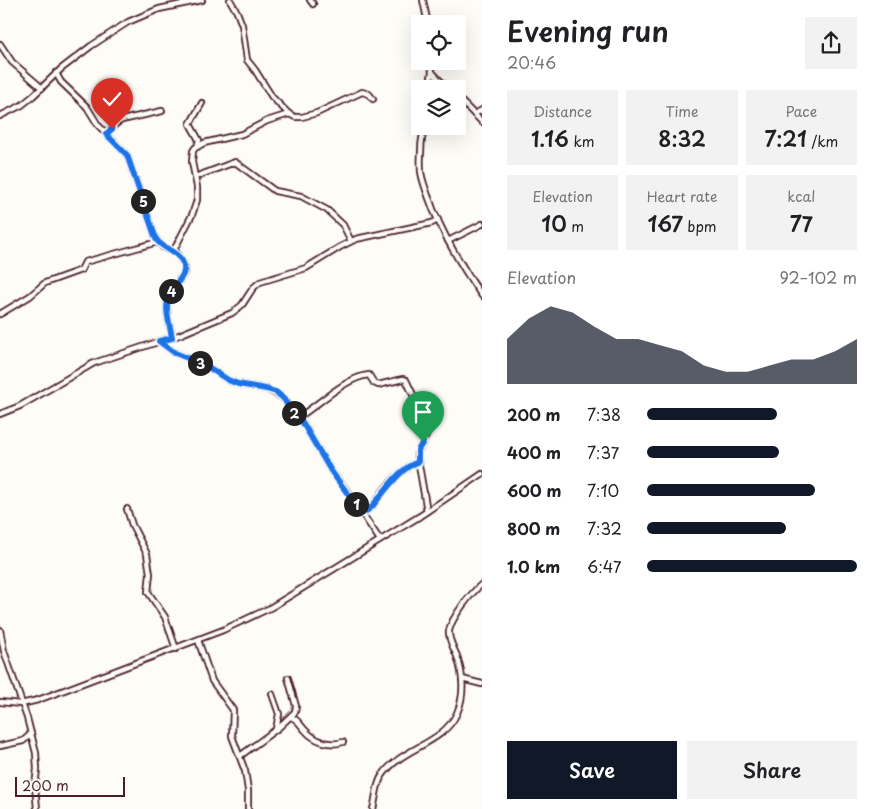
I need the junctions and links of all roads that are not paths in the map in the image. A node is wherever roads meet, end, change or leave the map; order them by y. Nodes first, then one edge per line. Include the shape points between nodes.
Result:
1 (202, 0) edge
2 (230, 0) edge
3 (423, 0) edge
4 (176, 2) edge
5 (426, 15) edge
6 (0, 44) edge
7 (432, 72) joint
8 (56, 73) junction
9 (431, 80) edge
10 (440, 80) edge
11 (42, 88) junction
12 (374, 99) dead end
13 (202, 102) dead end
14 (466, 106) edge
15 (482, 110) edge
16 (162, 111) dead end
17 (289, 114) junction
18 (474, 114) junction
19 (0, 116) edge
20 (482, 122) edge
21 (106, 134) junction
22 (422, 135) edge
23 (197, 146) junction
24 (195, 176) junction
25 (438, 220) junction
26 (482, 224) edge
27 (351, 241) junction
28 (448, 241) junction
29 (158, 242) junction
30 (176, 253) junction
31 (482, 296) edge
32 (0, 314) edge
33 (172, 338) junction
34 (159, 341) junction
35 (0, 414) edge
36 (299, 416) junction
37 (418, 462) junction
38 (482, 474) edge
39 (126, 509) dead end
40 (427, 511) junction
41 (362, 513) junction
42 (380, 540) junction
43 (482, 584) edge
44 (0, 630) edge
45 (198, 640) junction
46 (176, 649) junction
47 (288, 678) dead end
48 (462, 679) junction
49 (482, 684) edge
50 (272, 694) dead end
51 (0, 702) edge
52 (22, 704) junction
53 (290, 717) junction
54 (275, 731) junction
55 (31, 734) junction
56 (343, 742) dead end
57 (0, 746) edge
58 (240, 756) junction
59 (374, 808) edge
60 (37, 809) edge
61 (248, 809) edge

1 - 4 street
2 - 17 street via 242,25 247,60 272,97
3 - 5 street
4 - 8 street via 128,22
6 - 11 street via 12,62
7 - 9 street
7 - 10 street
8 - 11 street
8 - 21 street
11 - 19 street via 22,105
12 - 17 street via 362,92 317,113 302,117
13 - 23 street via 190,124 198,140
14 - 18 street
15 - 18 street
16 - 21 street via 122,120
17 - 23 street via 242,134
18 - 20 street
21 - 29 street via 127,155
22 - 25 street via 421,174
23 - 24 street via 192,156
24 - 27 street via 236,163 275,191 301,196 327,210 343,225
24 - 30 street via 197,200 175,245
25 - 27 street
25 - 28 street
26 - 28 street
27 - 33 street via 306,268 260,282 235,311
28 - 31 street
29 - 30 street
29 - 32 street via 85,262 81,270 45,283
30 - 33 street via 185,270 172,289 167,305
33 - 34 street
34 - 35 street via 94,363 20,406
34 - 36 street via 175,353 205,365 228,380 276,392
36 - 37 street via 336,390 364,376 369,376 378,385 404,379 430,421 429,430 418,450
36 - 41 street via 331,471
37 - 40 street
37 - 41 street via 411,464 380,495 374,506
38 - 40 street
39 - 46 street via 147,554 148,592 165,617
40 - 42 street
41 - 42 street
42 - 45 street via 270,608
43 - 48 street via 467,600 449,630
44 - 52 street
45 - 46 street
45 - 58 street via 212,681 233,710 232,736
46 - 52 street
47 - 53 street via 296,709
48 - 49 street
48 - 59 street via 461,700 455,717 443,732 387,770 379,781
50 - 54 street via 279,714
51 - 52 street
52 - 55 street
53 - 54 street
53 - 56 street via 309,734 327,743
54 - 58 street
55 - 57 street via 22,741
55 - 60 street via 37,763
58 - 61 street via 248,786

